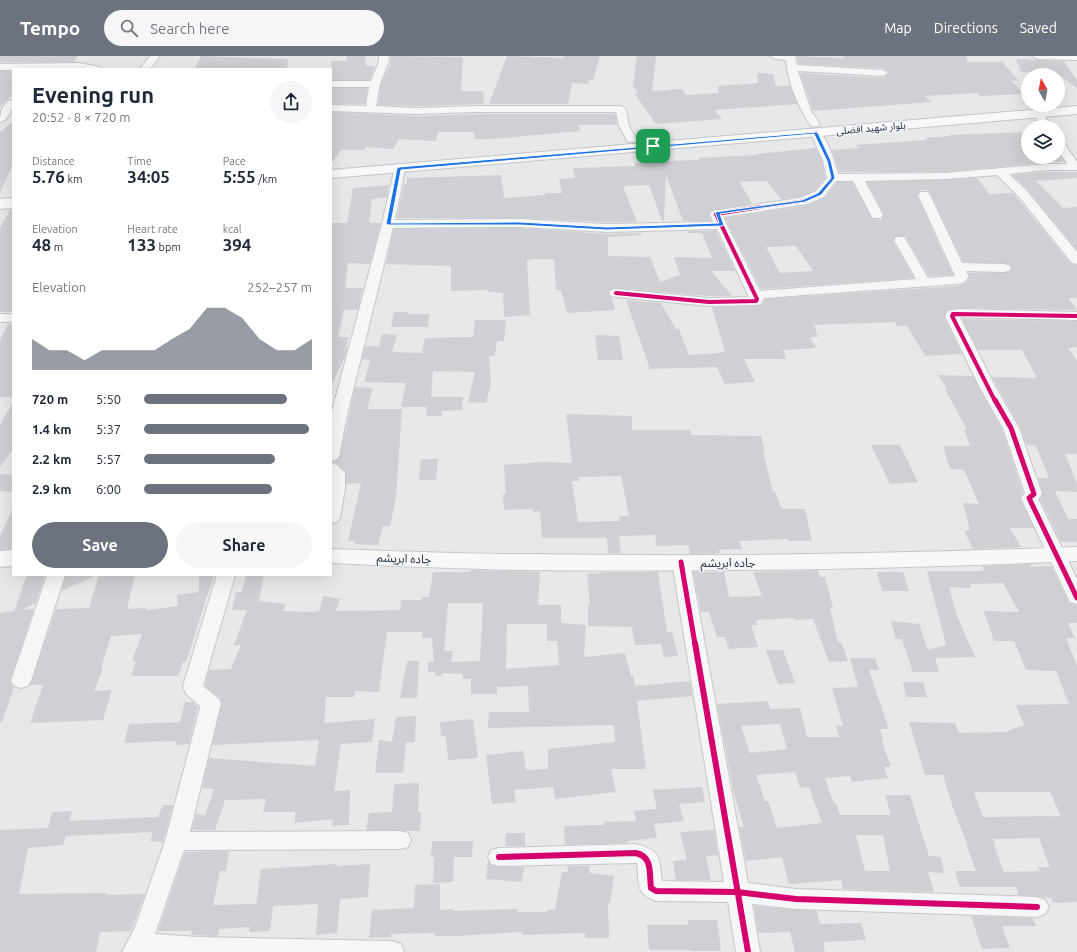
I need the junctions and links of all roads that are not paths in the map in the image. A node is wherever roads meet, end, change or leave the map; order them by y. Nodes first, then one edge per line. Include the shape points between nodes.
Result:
1 (155, 56) edge
2 (384, 56) edge
3 (775, 56) edge
4 (1037, 56) edge
5 (1077, 57) edge
6 (792, 60) edge
7 (0, 67) edge
8 (46, 68) edge
9 (90, 68) edge
10 (146, 68) edge
11 (883, 72) dead end
12 (332, 84) edge
13 (375, 84) junction
14 (1077, 102) edge
15 (12, 103) edge
16 (1065, 103) edge
17 (332, 108) edge
18 (371, 108) junction
19 (1021, 110) edge
20 (1065, 110) edge
21 (1077, 110) edge
22 (0, 119) edge
23 (816, 128) junction
24 (632, 140) junction
25 (650, 142) junction
26 (1065, 152) edge
27 (332, 166) edge
28 (1076, 167) edge
29 (399, 168) junction
30 (1000, 171) junction
31 (332, 174) edge
32 (857, 177) junction
33 (833, 178) junction
34 (12, 193) edge
35 (0, 194) edge
36 (924, 195) dead end
37 (12, 203) edge
38 (0, 204) edge
39 (877, 215) dead end
40 (388, 224) junction
41 (722, 225) junction
42 (900, 240) dead end
43 (1077, 260) edge
44 (957, 266) junction
45 (1004, 268) dead end
46 (924, 282) junction
47 (616, 293) dead end
48 (756, 295) junction
49 (1077, 316) edge
50 (0, 318) edge
51 (12, 318) edge
52 (335, 415) edge
53 (332, 446) edge
54 (332, 469) edge
55 (332, 513) edge
56 (1066, 555) edge
57 (332, 556) edge
58 (12, 558) edge
59 (0, 559) edge
60 (681, 562) junction
61 (56, 576) edge
62 (226, 576) edge
63 (1077, 598) edge
64 (20, 682) dead end
65 (400, 840) dead end
66 (176, 841) junction
67 (499, 857) dead end
68 (736, 892) junction
69 (1037, 907) dead end
70 (136, 948) edge
71 (392, 952) edge
72 (748, 952) edge

1 - 10 street
2 - 13 street
3 - 6 street
4 - 5 street
6 - 11 street
6 - 23 street via 806,111
7 - 8 street
8 - 9 street
12 - 13 street
13 - 18 street
14 - 16 main road
15 - 22 street
17 - 18 street
18 - 24 street via 416,111 621,109 624,126
19 - 23 main road, بلوار شهید افضلی
20 - 21 main road, بلوار شهید افضلی
23 - 25 main road, بلوار شهید افضلی
23 - 33 street
24 - 25 main road, بلوار شهید افضلی
24 - 27 main road, بلوار شهید افضلی
25 - 29 main road, بلوار شهید افضلی
26 - 28 street
28 - 30 street
29 - 31 main road, بلوار شهید افضلی
29 - 40 street
30 - 32 street via 945,176
30 - 43 street via 1023,194
32 - 33 street
32 - 39 street
33 - 41 street via 820,194 803,201 717,213
34 - 35 main road
36 - 44 street
37 - 38 main road
40 - 41 street via 520,223 607,228
40 - 52 street
41 - 48 street
42 - 46 street
44 - 45 street
44 - 46 street via 962,277 958,280
46 - 48 street
47 - 48 street via 709,302 756,301
49 - 56 street via 958,313 952,316 1011,428 1034,494 1029,498
50 - 51 street
52 - 53 street
54 - 55 street via 338,473
56 - 60 main road, جاده ابریشم via 929,560
56 - 63 street
57 - 60 main road, جاده ابریشم via 525,562
58 - 59 main road
60 - 68 street
61 - 64 street
62 - 66 street via 193,686 193,689 210,703 210,708
65 - 66 street
66 - 70 street via 146,929
67 - 68 street via 636,853 644,855 648,860 651,888 656,891
68 - 69 street via 796,899
68 - 72 street
70 - 71 street

